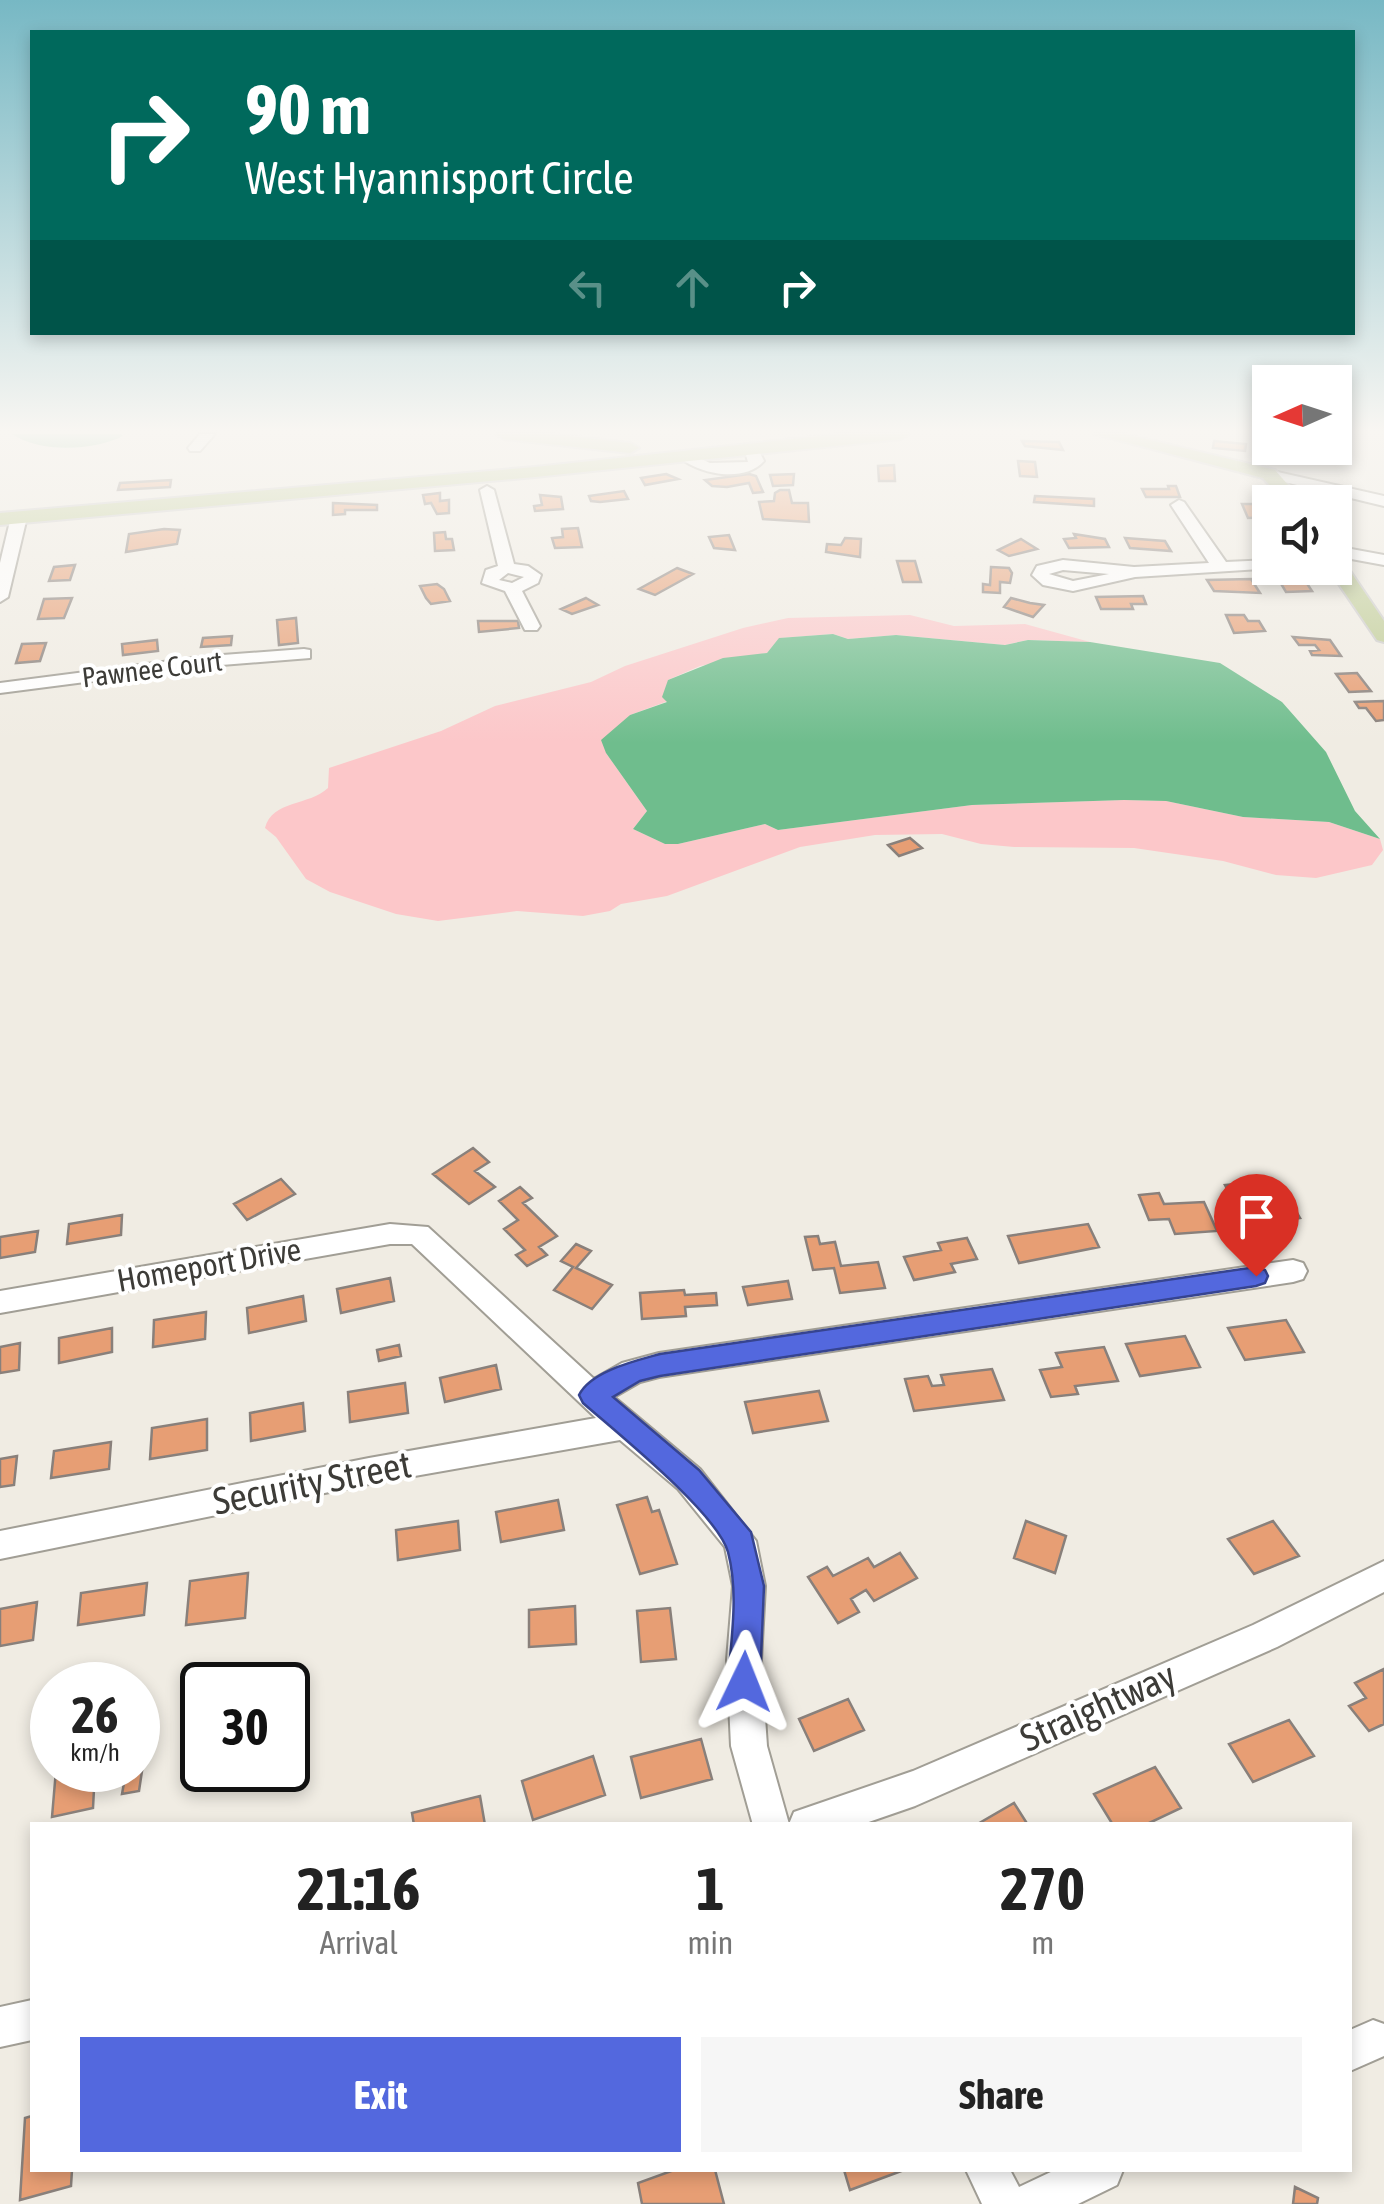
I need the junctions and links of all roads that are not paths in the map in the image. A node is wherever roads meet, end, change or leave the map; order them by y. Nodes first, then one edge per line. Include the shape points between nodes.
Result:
1 (8, 537) edge
2 (499, 537) edge
3 (1197, 537) edge
4 (1352, 554) edge
5 (1384, 560) edge
6 (1252, 565) edge
7 (1220, 566) junction
8 (507, 568) junction
9 (1134, 572) dead end
10 (1349, 585) edge
11 (512, 588) junction
12 (0, 596) edge
13 (532, 626) dead end
14 (1384, 636) edge
15 (304, 654) dead end
16 (0, 688) edge
17 (1293, 1271) dead end
18 (0, 1302) edge
19 (592, 1395) junction
20 (625, 1426) junction
21 (0, 1545) edge
22 (1384, 1576) edge
23 (876, 1814) edge
24 (770, 1822) edge
25 (826, 1822) edge
26 (30, 2020) edge
27 (0, 2026) edge
28 (988, 2172) edge
29 (1098, 2172) edge
30 (1005, 2204) edge
31 (1031, 2204) edge

1 - 12 street
2 - 8 street
3 - 7 street
4 - 5 street
6 - 7 street
7 - 9 street
8 - 11 street via 488,579
8 - 11 street via 533,576
10 - 14 main road
11 - 13 street
15 - 16 street, Pawnee Court
17 - 19 street via 660,1365
18 - 19 street, Homeport Drive via 418,1234
19 - 20 street
20 - 21 street, Security Street
20 - 24 street via 689,1479 740,1541 749,1586 748,1746
22 - 23 street, Straightway
23 - 25 street, Straightway
26 - 27 street
28 - 30 street
29 - 31 street

